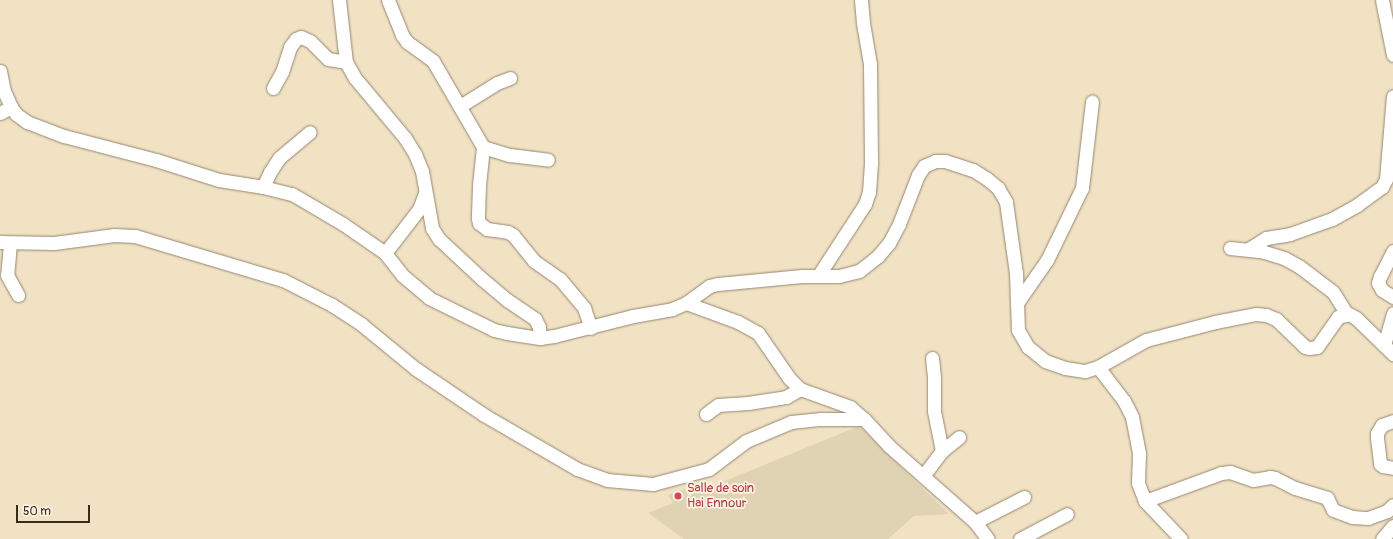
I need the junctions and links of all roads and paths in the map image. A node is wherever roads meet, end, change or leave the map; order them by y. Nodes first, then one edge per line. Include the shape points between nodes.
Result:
1 (339, 0) edge
2 (388, 0) edge
3 (861, 0) edge
4 (1382, 0) edge
5 (1393, 55) edge
6 (346, 62) junction
7 (0, 71) edge
8 (510, 78) dead end
9 (273, 88) dead end
10 (1393, 96) edge
11 (1092, 102) dead end
12 (460, 106) junction
13 (5, 110) edge
14 (310, 132) dead end
15 (483, 147) junction
16 (548, 160) dead end
17 (263, 187) junction
18 (426, 193) junction
19 (5, 242) edge
20 (1230, 248) dead end
21 (1250, 248) junction
22 (1393, 252) edge
23 (385, 253) junction
24 (5, 261) edge
25 (818, 276) junction
26 (18, 295) dead end
27 (1393, 297) edge
28 (686, 302) junction
29 (1017, 303) junction
30 (1347, 314) junction
31 (1392, 319) edge
32 (591, 328) junction
33 (540, 338) junction
34 (1388, 350) edge
35 (932, 358) dead end
36 (1098, 367) junction
37 (800, 389) junction
38 (706, 414) dead end
39 (864, 419) junction
40 (1393, 422) edge
41 (959, 437) dead end
42 (942, 450) junction
43 (1393, 468) edge
44 (923, 476) junction
45 (1024, 497) dead end
46 (1145, 501) junction
47 (1393, 505) edge
48 (1067, 514) dead end
49 (975, 522) junction
50 (1393, 526) edge
51 (988, 539) edge
52 (1020, 539) edge
53 (1181, 539) edge
54 (1382, 539) edge

1 - 6 street
2 - 12 street via 402,35 407,42 432,61
3 - 25 street via 870,64 872,160 869,192 865,204
4 - 5 street
6 - 9 street via 328,59 310,41 301,37 290,47 282,72
6 - 18 street via 355,78 405,138 422,171
7 - 13 street
8 - 12 street
10 - 21 street via 1386,179 1382,187 1357,206 1332,218 1290,234 1266,238
11 - 29 street via 1082,188 1046,260
12 - 15 street
13 - 17 street via 27,122 64,136 156,160 219,180
14 - 17 street via 279,158
15 - 16 street via 510,155
15 - 32 street via 479,223 487,230 508,232 513,235 534,261 560,279 584,308
17 - 23 street via 292,194 304,200
18 - 23 street via 419,209
18 - 33 street via 432,228 439,239 507,300 531,316 538,324
19 - 24 street
19 - 39 street via 54,243 114,235 135,236 283,280 332,305 361,324 416,369 484,415 577,469 607,480 654,484 688,476 709,469 746,441 791,422 821,418
20 - 21 street
21 - 30 street via 1284,258 1300,267 1333,292
22 - 27 street via 1382,270 1378,283 1382,290
23 - 33 street via 402,275 429,298 494,330
24 - 26 street via 7,275
25 - 28 street via 718,284 709,286
25 - 29 street via 839,276 860,271 878,256 889,243 899,224 924,166 935,161 945,161 973,170 986,178 998,188 1006,202 1013,243
28 - 32 street via 672,310 633,316
28 - 37 street via 738,322 758,334 789,378
29 - 36 street via 1018,330 1028,347 1045,361 1075,370 1085,371
30 - 34 street via 1353,316
30 - 36 street via 1338,317 1320,344 1314,348 1306,347 1271,317 1256,314 1146,340
31 - 34 street
32 - 33 street
35 - 42 street via 934,411
36 - 46 street via 1124,401 1132,417 1139,454 1138,483
37 - 38 street via 786,397 718,405
37 - 39 street via 850,407
39 - 44 street via 888,446
40 - 43 street via 1382,425 1377,438 1380,464
41 - 42 street
42 - 44 street
44 - 49 street
45 - 49 street
46 - 47 street via 1230,472 1253,480 1276,478 1295,488 1327,498 1333,510 1352,517 1368,518 1387,511
46 - 53 street
48 - 52 street
49 - 51 street
50 - 54 street

